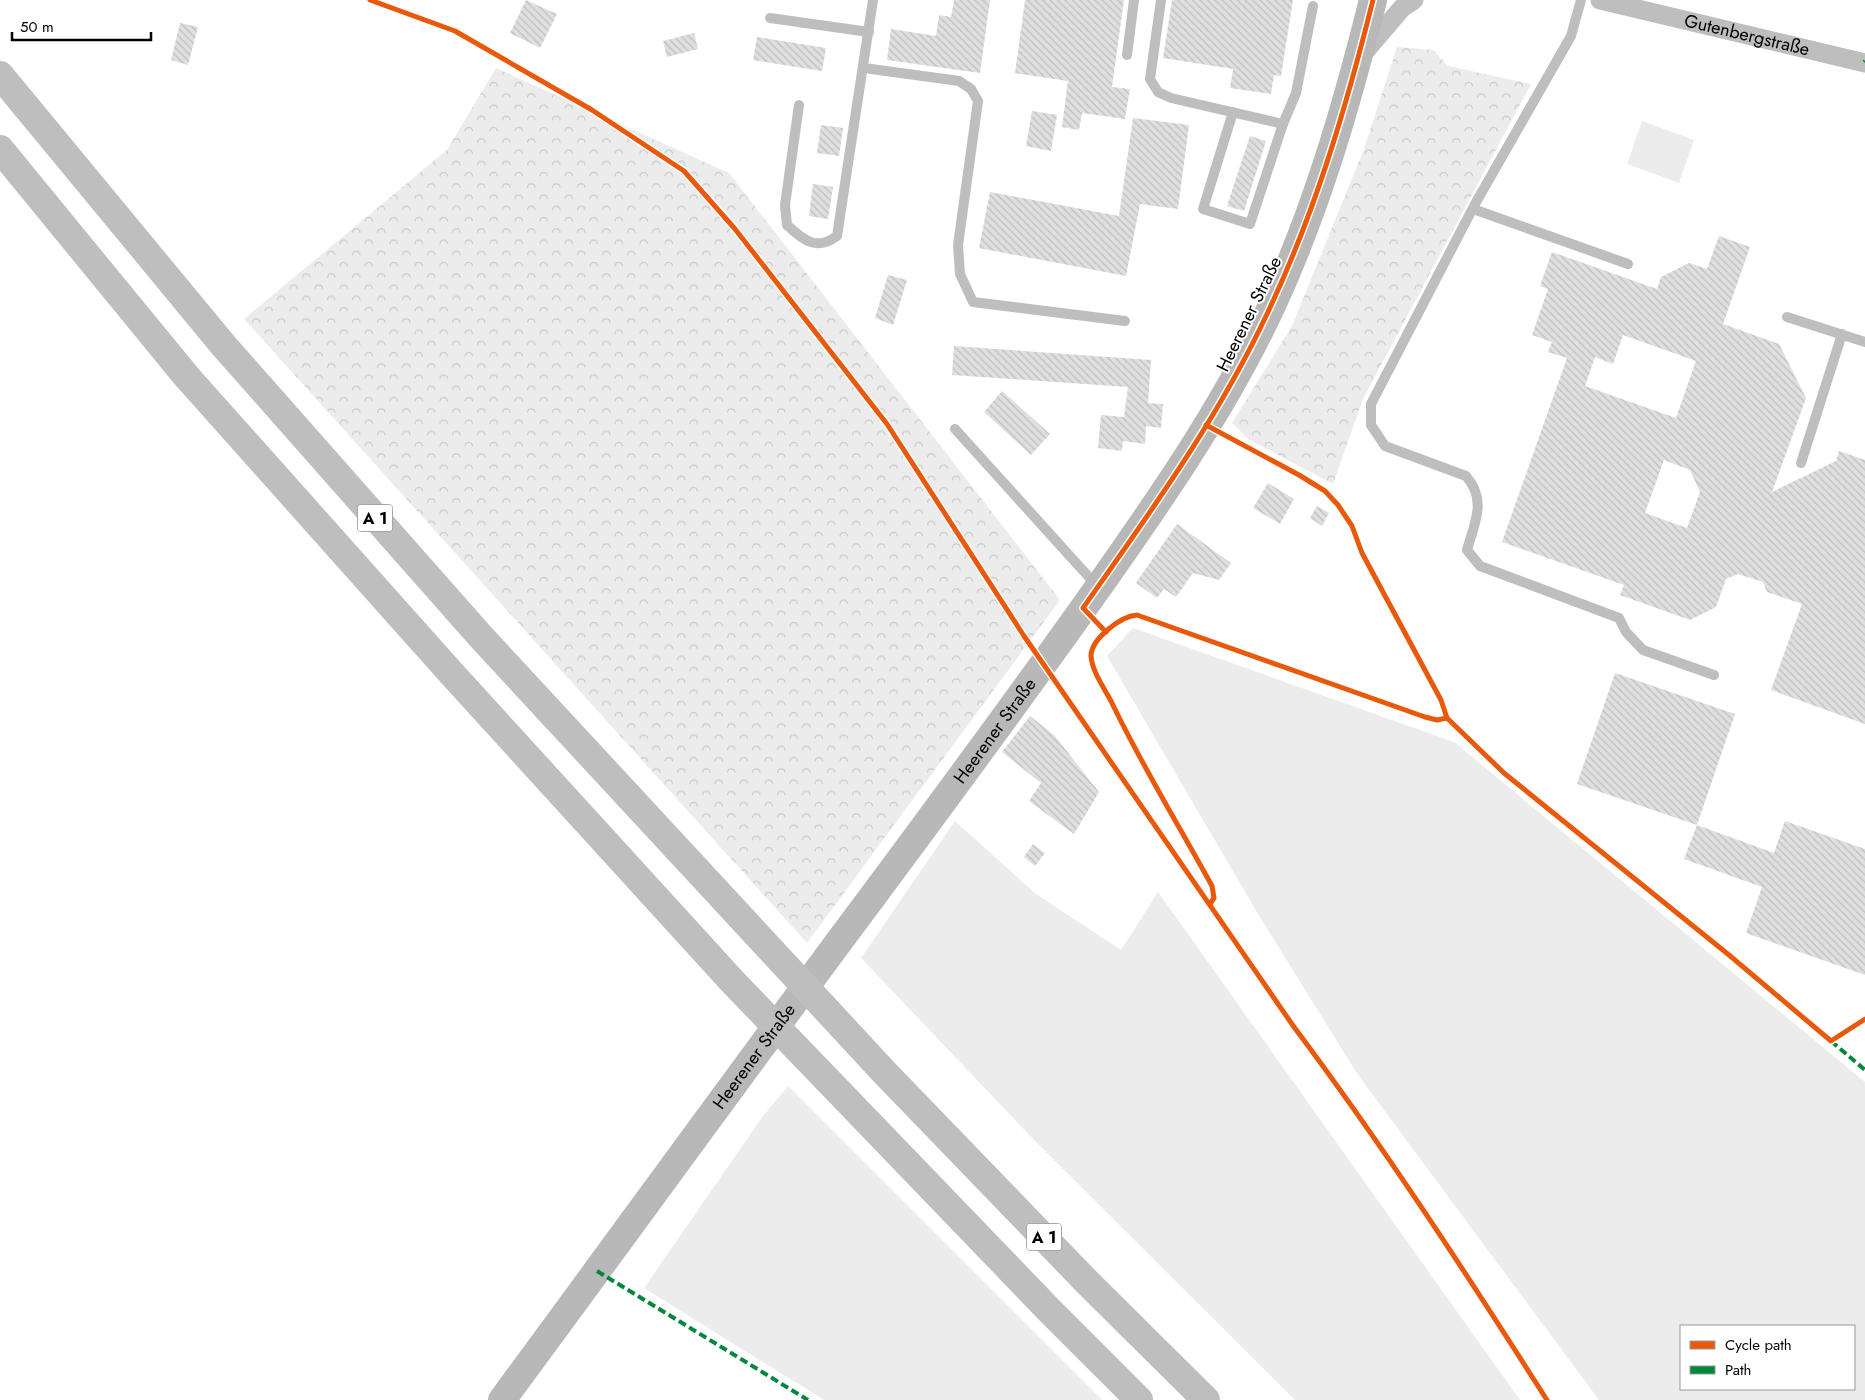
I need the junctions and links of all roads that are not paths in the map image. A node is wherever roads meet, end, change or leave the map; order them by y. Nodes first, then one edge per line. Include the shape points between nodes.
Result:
1 (873, 0) edge
2 (1134, 0) edge
3 (1161, 0) edge
4 (1373, 0) edge
5 (1414, 0) edge
6 (1581, 0) edge
7 (1600, 0) edge
8 (1313, 6) dead end
9 (770, 18) dead end
10 (869, 32) junction
11 (1127, 55) dead end
12 (1357, 61) junction
13 (1865, 62) edge
14 (864, 68) junction
15 (0, 75) edge
16 (799, 105) dead end
17 (1233, 112) junction
18 (1283, 124) junction
19 (0, 149) edge
20 (1473, 209) junction
21 (1628, 264) dead end
22 (1787, 316) dead end
23 (1126, 322) dead end
24 (1842, 334) junction
25 (1865, 342) edge
26 (955, 429) dead end
27 (1801, 463) dead end
28 (1098, 587) junction
29 (1714, 675) dead end
30 (502, 1400) edge
31 (1138, 1400) edge
32 (1206, 1400) edge

1 - 10 lane
2 - 11 lane
3 - 17 lane via 1150,79 1158,92
4 - 12 main road, Heerener Straße
5 - 12 street via 1402,8
6 - 20 lane via 1571,36
7 - 13 street, Gutenbergstraße
8 - 18 lane via 1296,93
9 - 10 lane
10 - 14 lane
12 - 28 main road, Heerener Straße via 1320,188 1268,314 1206,425
14 - 16 lane via 837,236 818,245 805,242 788,225 785,205
14 - 23 lane via 959,81 971,89 978,101 958,245 960,274 973,302
15 - 32 highway, A 1 via 224,346 482,638 884,1072
17 - 18 lane
17 - 18 lane via 1203,209 1250,224
19 - 31 highway, A 1 via 187,377 459,681 732,981
20 - 21 lane
20 - 29 lane via 1371,404 1371,425 1385,446 1466,476 1475,487 1479,508 1467,550 1480,566 1619,618 1626,632 1643,650
22 - 24 lane
24 - 25 lane
24 - 27 lane
26 - 28 lane
28 - 30 main road, Heerener Straße via 1011,711 794,1000

